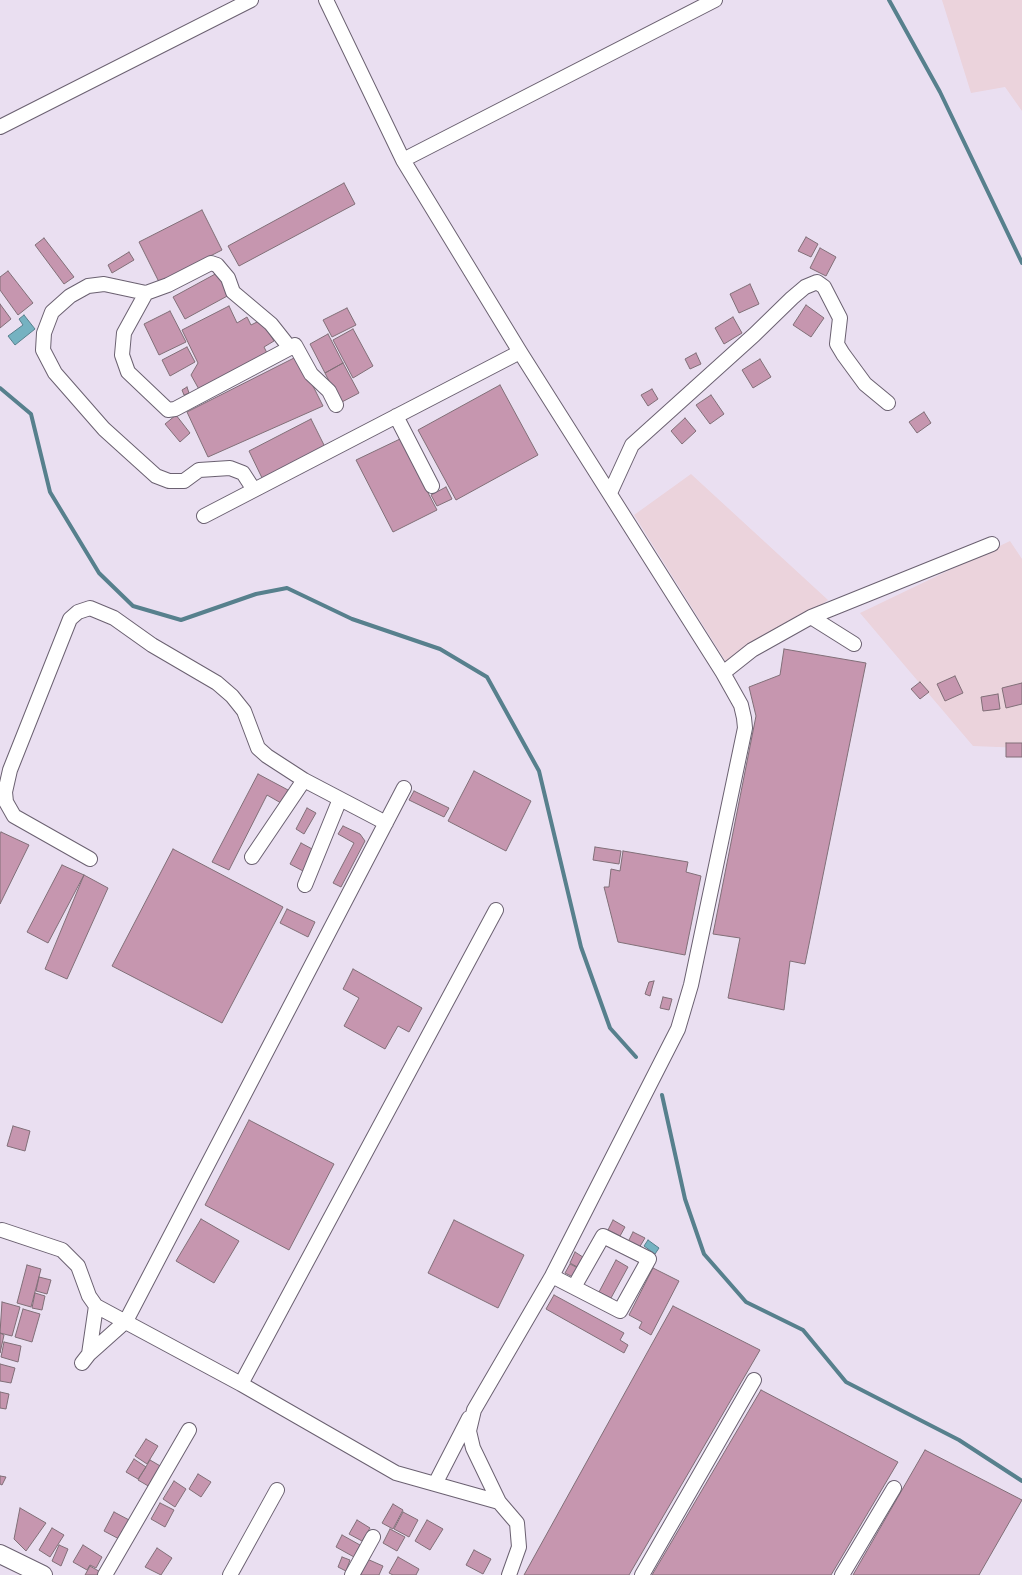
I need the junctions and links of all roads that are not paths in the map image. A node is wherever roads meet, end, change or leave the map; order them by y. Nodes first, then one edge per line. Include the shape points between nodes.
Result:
1 (251, 0) edge
2 (326, 0) edge
3 (715, 0) edge
4 (0, 126) edge
5 (403, 160) junction
6 (146, 293) junction
7 (290, 348) junction
8 (520, 352) junction
9 (888, 403) dead end
10 (336, 405) dead end
11 (396, 416) junction
12 (432, 486) dead end
13 (254, 490) junction
14 (610, 493) junction
15 (204, 516) dead end
16 (992, 544) dead end
17 (811, 617) junction
18 (854, 644) dead end
19 (723, 673) junction
20 (304, 780) junction
21 (404, 788) dead end
22 (340, 799) junction
23 (386, 824) junction
24 (252, 857) dead end
25 (90, 859) dead end
26 (305, 885) dead end
27 (496, 910) dead end
28 (2, 1230) dead end
29 (552, 1276) junction
30 (574, 1287) junction
31 (96, 1306) junction
32 (126, 1321) junction
33 (754, 1380) dead end
34 (241, 1384) junction
35 (474, 1410) junction
36 (189, 1430) dead end
37 (435, 1484) junction
38 (894, 1488) dead end
39 (277, 1490) dead end
40 (499, 1502) junction
41 (373, 1537) dead end
42 (0, 1554) edge
43 (43, 1575) edge
44 (105, 1575) edge
45 (230, 1575) edge
46 (352, 1575) edge
47 (508, 1575) edge
48 (642, 1575) edge
49 (842, 1575) edge

1 - 4 street
2 - 5 street
3 - 5 street
5 - 8 street
6 - 7 street via 211,263 217,265 228,278 233,292 267,320
6 - 7 street via 124,333 122,355 128,372 168,410
6 - 13 street via 104,284 88,286 62,303 52,312 44,333 43,350 55,372 104,429 156,476 169,481 184,481 199,470 230,468 243,473
7 - 10 street via 295,345 311,374 330,391
8 - 11 street
8 - 14 street
9 - 14 street via 866,384 837,344 840,318 824,287 817,282 792,298 632,445
11 - 12 street
11 - 13 street
13 - 15 street
14 - 19 street
16 - 17 street
17 - 18 street
17 - 19 street via 752,650
19 - 29 street via 741,705 745,728 691,985 678,1029
20 - 22 street
20 - 24 street
20 - 25 street via 258,748 244,711 217,682 101,611 90,608 78,612 70,619 10,770 6,802 14,816
21 - 23 street
22 - 23 street
22 - 26 street
23 - 32 street
27 - 34 street
28 - 31 street via 62,1250 78,1266
29 - 30 street
29 - 35 street
30 - 30 street via 620,1312 649,1259 603,1236
31 - 32 street
31 - 32 street via 85,1358
32 - 34 street
33 - 48 street
34 - 37 street via 396,1473
35 - 37 street
35 - 40 street via 469,1431 473,1448
36 - 44 street
37 - 40 street
38 - 49 street
39 - 45 street
40 - 47 street via 517,1523 519,1547
41 - 46 street
42 - 43 main road

